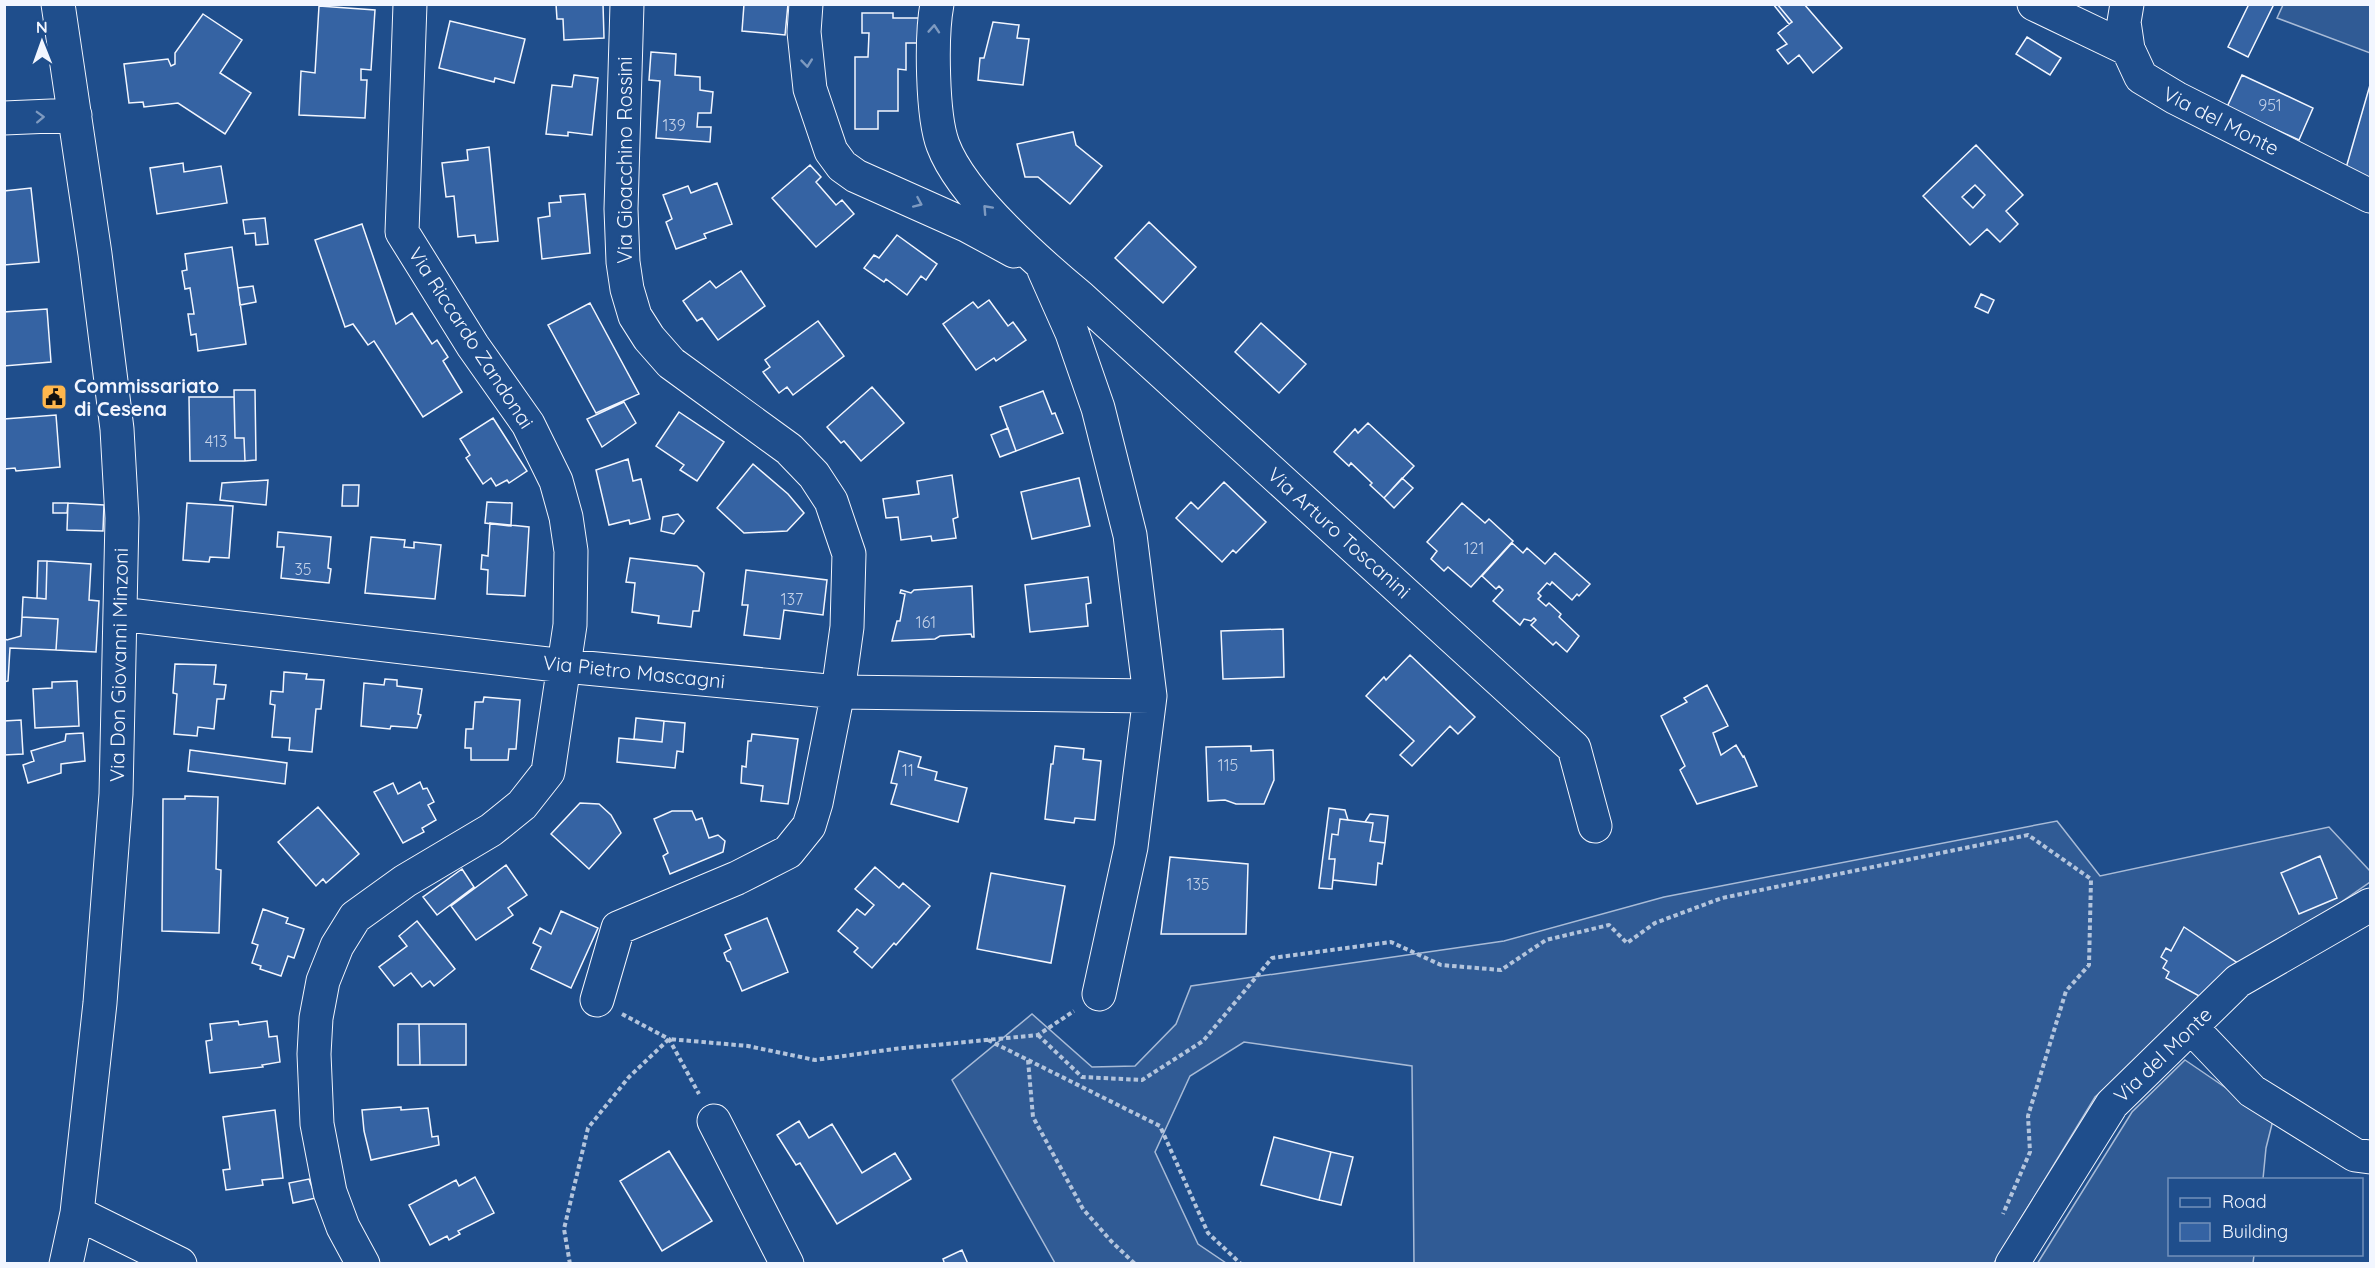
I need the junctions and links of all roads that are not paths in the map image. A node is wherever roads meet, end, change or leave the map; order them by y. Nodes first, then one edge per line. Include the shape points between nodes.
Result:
1 (58, 4) edge
2 (410, 4) edge
3 (627, 4) edge
4 (806, 4) edge
5 (937, 4) edge
6 (2034, 4) edge
7 (2127, 4) edge
8 (2128, 50) junction
9 (75, 115) junction
10 (4, 118) edge
11 (2370, 196) edge
12 (1042, 266) junction
13 (120, 614) junction
14 (565, 666) junction
15 (838, 692) junction
16 (1150, 696) junction
17 (1595, 826) dead end
18 (2370, 905) edge
19 (1100, 994) road end
20 (597, 1000) road end
21 (2191, 1027) junction
22 (714, 1121) road end
23 (2370, 1157) edge
24 (77, 1213) junction
25 (66, 1263) edge
26 (180, 1263) edge
27 (363, 1263) edge
28 (787, 1263) edge
29 (2012, 1263) edge

1 - 9 street, Via Don Giovanni Minzoni
2 - 14 street, Via Riccardo Zandonai via 402,232 473,346 528,424 556,481 571,551
3 - 15 street, Via Gioacchino Rossini via 621,209 623,262 635,316 671,363 789,449 814,475 831,501 849,554 847,627
4 -> 12 street via 804,32 810,88 831,151 842,166
12 -> 5 street via 983,206 956,171 943,146 937,122
6 - 8 street
7 - 8 street, Via del Monte via 2124,22
8 - 11 street, Via del Monte via 2141,77 2154,87
10 -> 9 street
9 - 13 street, Via Don Giovanni Minzoni via 117,429 122,518
12 - 16 street via 1072,333 1098,408 1131,535
12 - 17 street, Via Arturo Toscanini via 1574,748
13 - 14 street, Via Pietro Mascagni
13 - 24 street, Via Don Giovanni Minzoni via 115,805 100,1003
14 - 15 street, Via Pietro Mascagni
14 - 27 street, Via Riccardo Zandonai via 548,772 522,805 491,830 405,881 355,917 337,946 323,981 314,1054 317,1124 330,1192
15 - 16 street, Via Pietro Mascagni
15 - 20 street, Via Gioacchino Rossini via 808,826 788,852 738,878 618,928
16 - 19 street via 1131,847
18 - 21 street, Via del Monte via 2238,981
21 - 23 street via 2252,1091 2355,1155
21 - 29 street, Via del Monte via 2112,1104
22 - 28 street
24 - 25 street, Via Don Giovanni Minzoni
24 - 26 street

